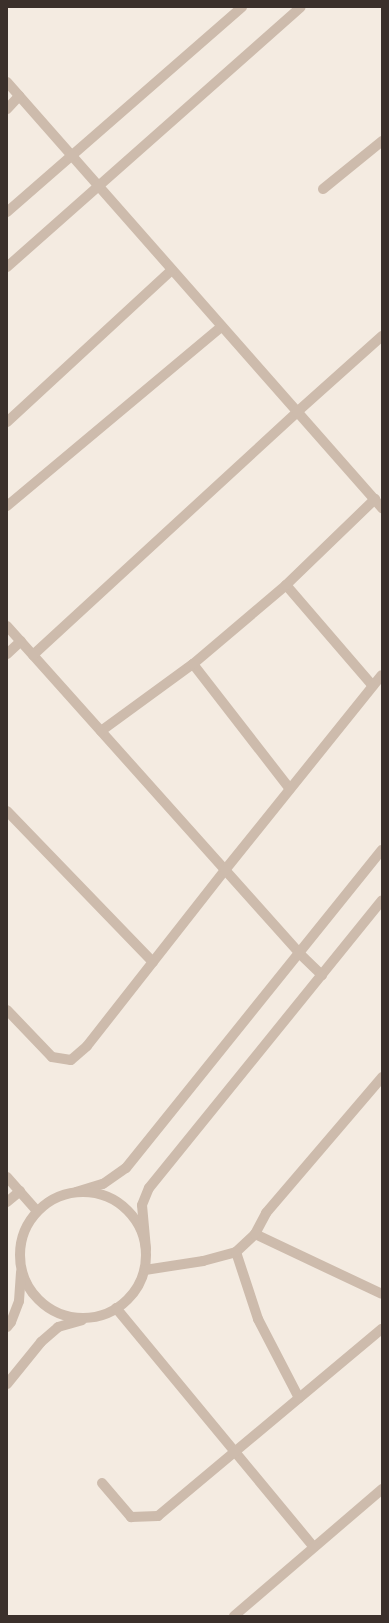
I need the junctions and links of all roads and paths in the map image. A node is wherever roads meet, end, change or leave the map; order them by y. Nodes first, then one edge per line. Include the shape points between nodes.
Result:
1 (242, 7) edge
2 (301, 7) edge
3 (7, 82) edge
4 (19, 96) junction
5 (7, 109) edge
6 (382, 140) edge
7 (72, 155) junction
8 (99, 186) junction
9 (323, 189) dead end
10 (7, 212) edge
11 (7, 267) edge
12 (172, 270) junction
13 (222, 326) junction
14 (382, 336) edge
15 (297, 412) junction
16 (7, 422) edge
17 (375, 499) junction
18 (7, 506) edge
19 (382, 508) edge
20 (286, 585) junction
21 (7, 626) edge
22 (21, 641) junction
23 (7, 654) edge
24 (33, 655) junction
25 (193, 664) junction
26 (382, 675) edge
27 (373, 686) junction
28 (100, 731) junction
29 (290, 789) junction
30 (9, 817) edge
31 (382, 850) edge
32 (225, 870) junction
33 (382, 900) edge
34 (299, 953) junction
35 (153, 962) junction
36 (322, 975) junction
37 (7, 1010) edge
38 (382, 1077) edge
39 (7, 1177) edge
40 (20, 1191) junction
41 (76, 1192) junction
42 (7, 1202) edge
43 (37, 1211) junction
44 (255, 1234) junction
45 (146, 1249) junction
46 (236, 1252) junction
47 (145, 1270) junction
48 (21, 1272) junction
49 (382, 1294) edge
50 (116, 1308) junction
51 (87, 1318) junction
52 (7, 1327) edge
53 (382, 1328) edge
54 (7, 1384) edge
55 (299, 1398) junction
56 (234, 1453) junction
57 (102, 1483) dead end
58 (382, 1489) edge
59 (314, 1547) junction
60 (234, 1616) edge

1 - 7 street
2 - 8 street
3 - 4 street
4 - 5 street
4 - 7 street
6 - 9 street
7 - 8 street
7 - 10 street
8 - 11 street
8 - 12 street
12 - 13 street
12 - 16 street
13 - 15 street
13 - 18 street
14 - 15 street
15 - 17 street
15 - 24 street
17 - 19 street
17 - 20 street
20 - 25 street
20 - 27 street
21 - 22 street
22 - 23 street
22 - 24 street
24 - 28 street
25 - 28 street
25 - 29 street
26 - 27 street
27 - 29 street
28 - 32 street
29 - 32 street
30 - 35 street
31 - 34 street
32 - 34 street
32 - 35 street
33 - 36 street
34 - 36 street
34 - 41 street via 126,1168 103,1184
35 - 37 street via 87,1046 71,1060 52,1057
36 - 45 street via 149,1188 142,1205
38 - 44 street via 266,1213
39 - 40 street
40 - 42 street
40 - 43 street
41 - 43 street via 55,1198
41 - 45 street via 96,1193 115,1200 131,1213
43 - 48 street via 25,1229 20,1250
44 - 46 street
44 - 49 street
45 - 47 street
46 - 47 street via 203,1261
46 - 55 street via 258,1319
47 - 50 street via 138,1288
48 - 51 street via 31,1291 46,1306 66,1316
48 - 52 street via 19,1300
50 - 51 street via 107,1314
50 - 56 street
51 - 54 street via 58,1327 40,1342
53 - 55 street
55 - 56 street
56 - 57 street via 158,1516 131,1517
56 - 59 street
58 - 59 street
59 - 60 street

